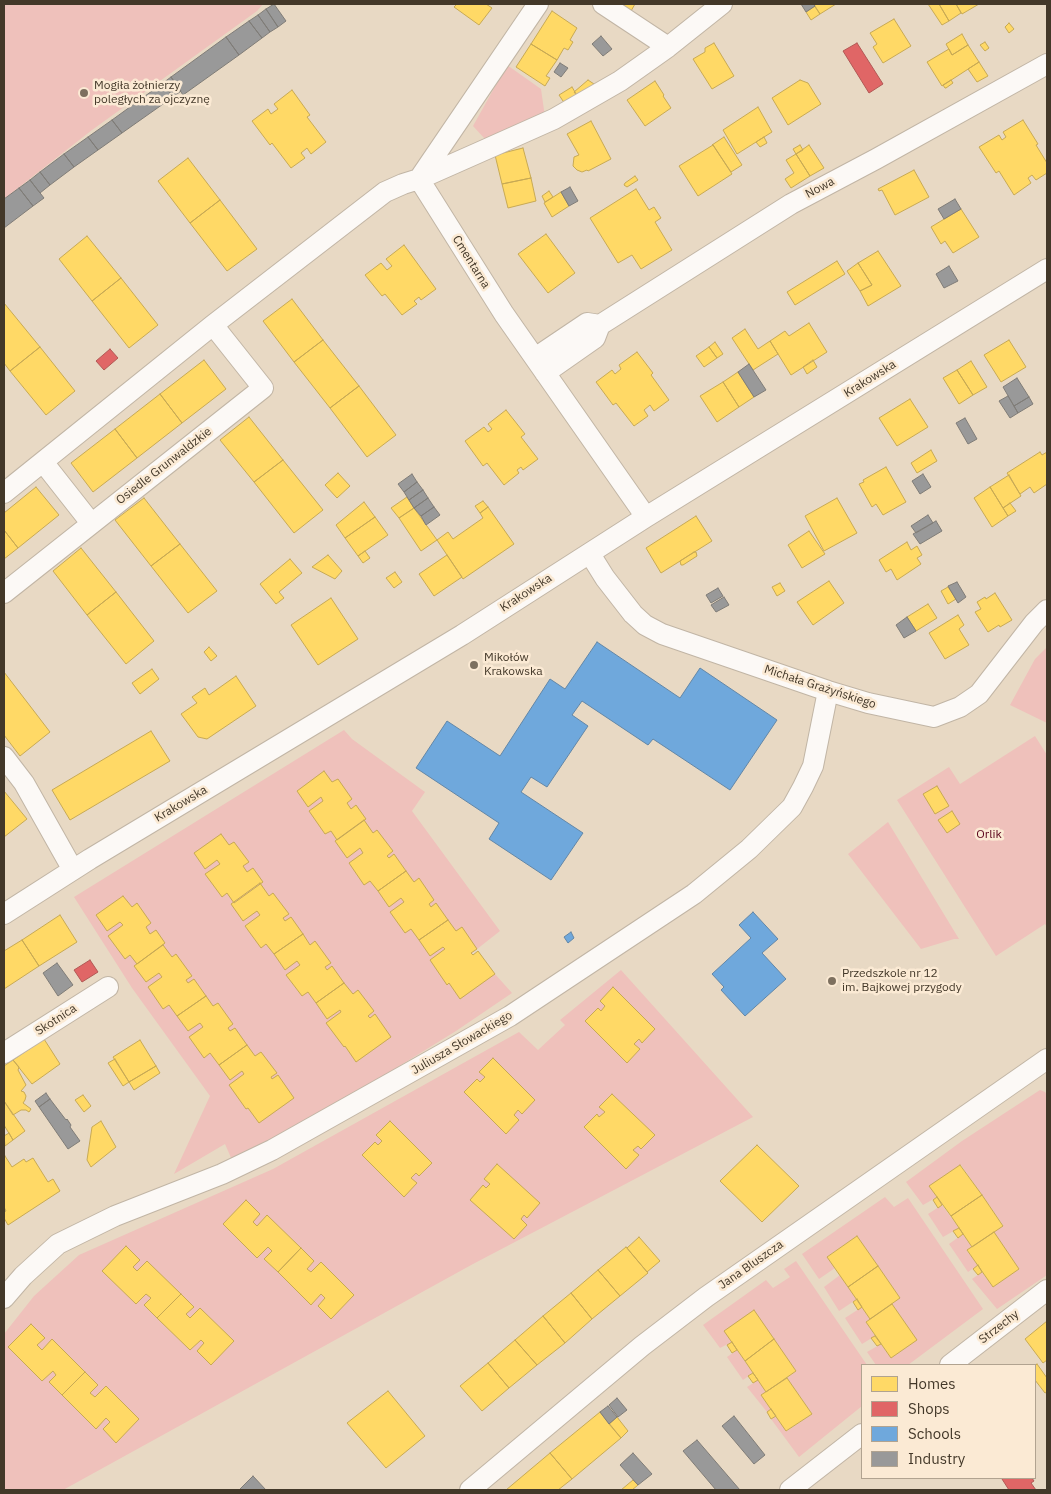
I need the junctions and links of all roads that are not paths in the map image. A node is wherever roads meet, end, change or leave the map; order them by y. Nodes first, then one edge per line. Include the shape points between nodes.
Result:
1 (538, 4) edge
2 (603, 4) edge
3 (722, 4) edge
4 (668, 47) junction
5 (1047, 64) edge
6 (419, 179) junction
7 (1047, 269) edge
8 (214, 326) junction
9 (540, 365) junction
10 (43, 462) junction
11 (4, 493) edge
12 (646, 517) junction
13 (91, 523) junction
14 (590, 554) junction
15 (4, 593) edge
16 (1047, 610) edge
17 (828, 691) junction
18 (4, 758) edge
19 (73, 870) junction
20 (4, 914) edge
21 (108, 987) dead end
22 (4, 1053) edge
23 (1045, 1065) edge
24 (1047, 1290) edge
25 (4, 1298) edge
26 (951, 1364) edge
27 (861, 1435) edge
28 (470, 1490) edge
29 (790, 1490) edge

1 - 6 street
2 - 4 street
3 - 4 street
4 - 6 street via 620,81 554,118
5 - 9 street, Nowa via 791,204 600,325 595,338
6 - 8 street via 386,192
6 - 9 street, Cmentarna
7 - 12 street, Krakowska
8 - 10 street
8 - 13 street, Osiedle Grunwaldzkie via 262,388
9 - 12 street, Cmentarna
10 - 11 street
10 - 13 street
12 - 14 street, Krakowska
13 - 15 street, Osiedle Grunwaldzkie
14 - 17 street, Michała Grażyńskiego via 605,578 645,625 662,634
14 - 19 street, Krakowska
16 - 17 street, Michała Grażyńskiego via 979,694 960,707 934,716
17 - 25 street, Juliusza Słowackiego via 812,766 792,807 749,849 694,894 510,1016 272,1150 222,1174 115,1216 58,1244
18 - 19 street via 24,784
19 - 20 street, Krakowska
21 - 22 street, Skotnica
23 - 28 street, Jana Bluszcza via 706,1297 642,1346
24 - 26 street, Strzechy
27 - 29 street

